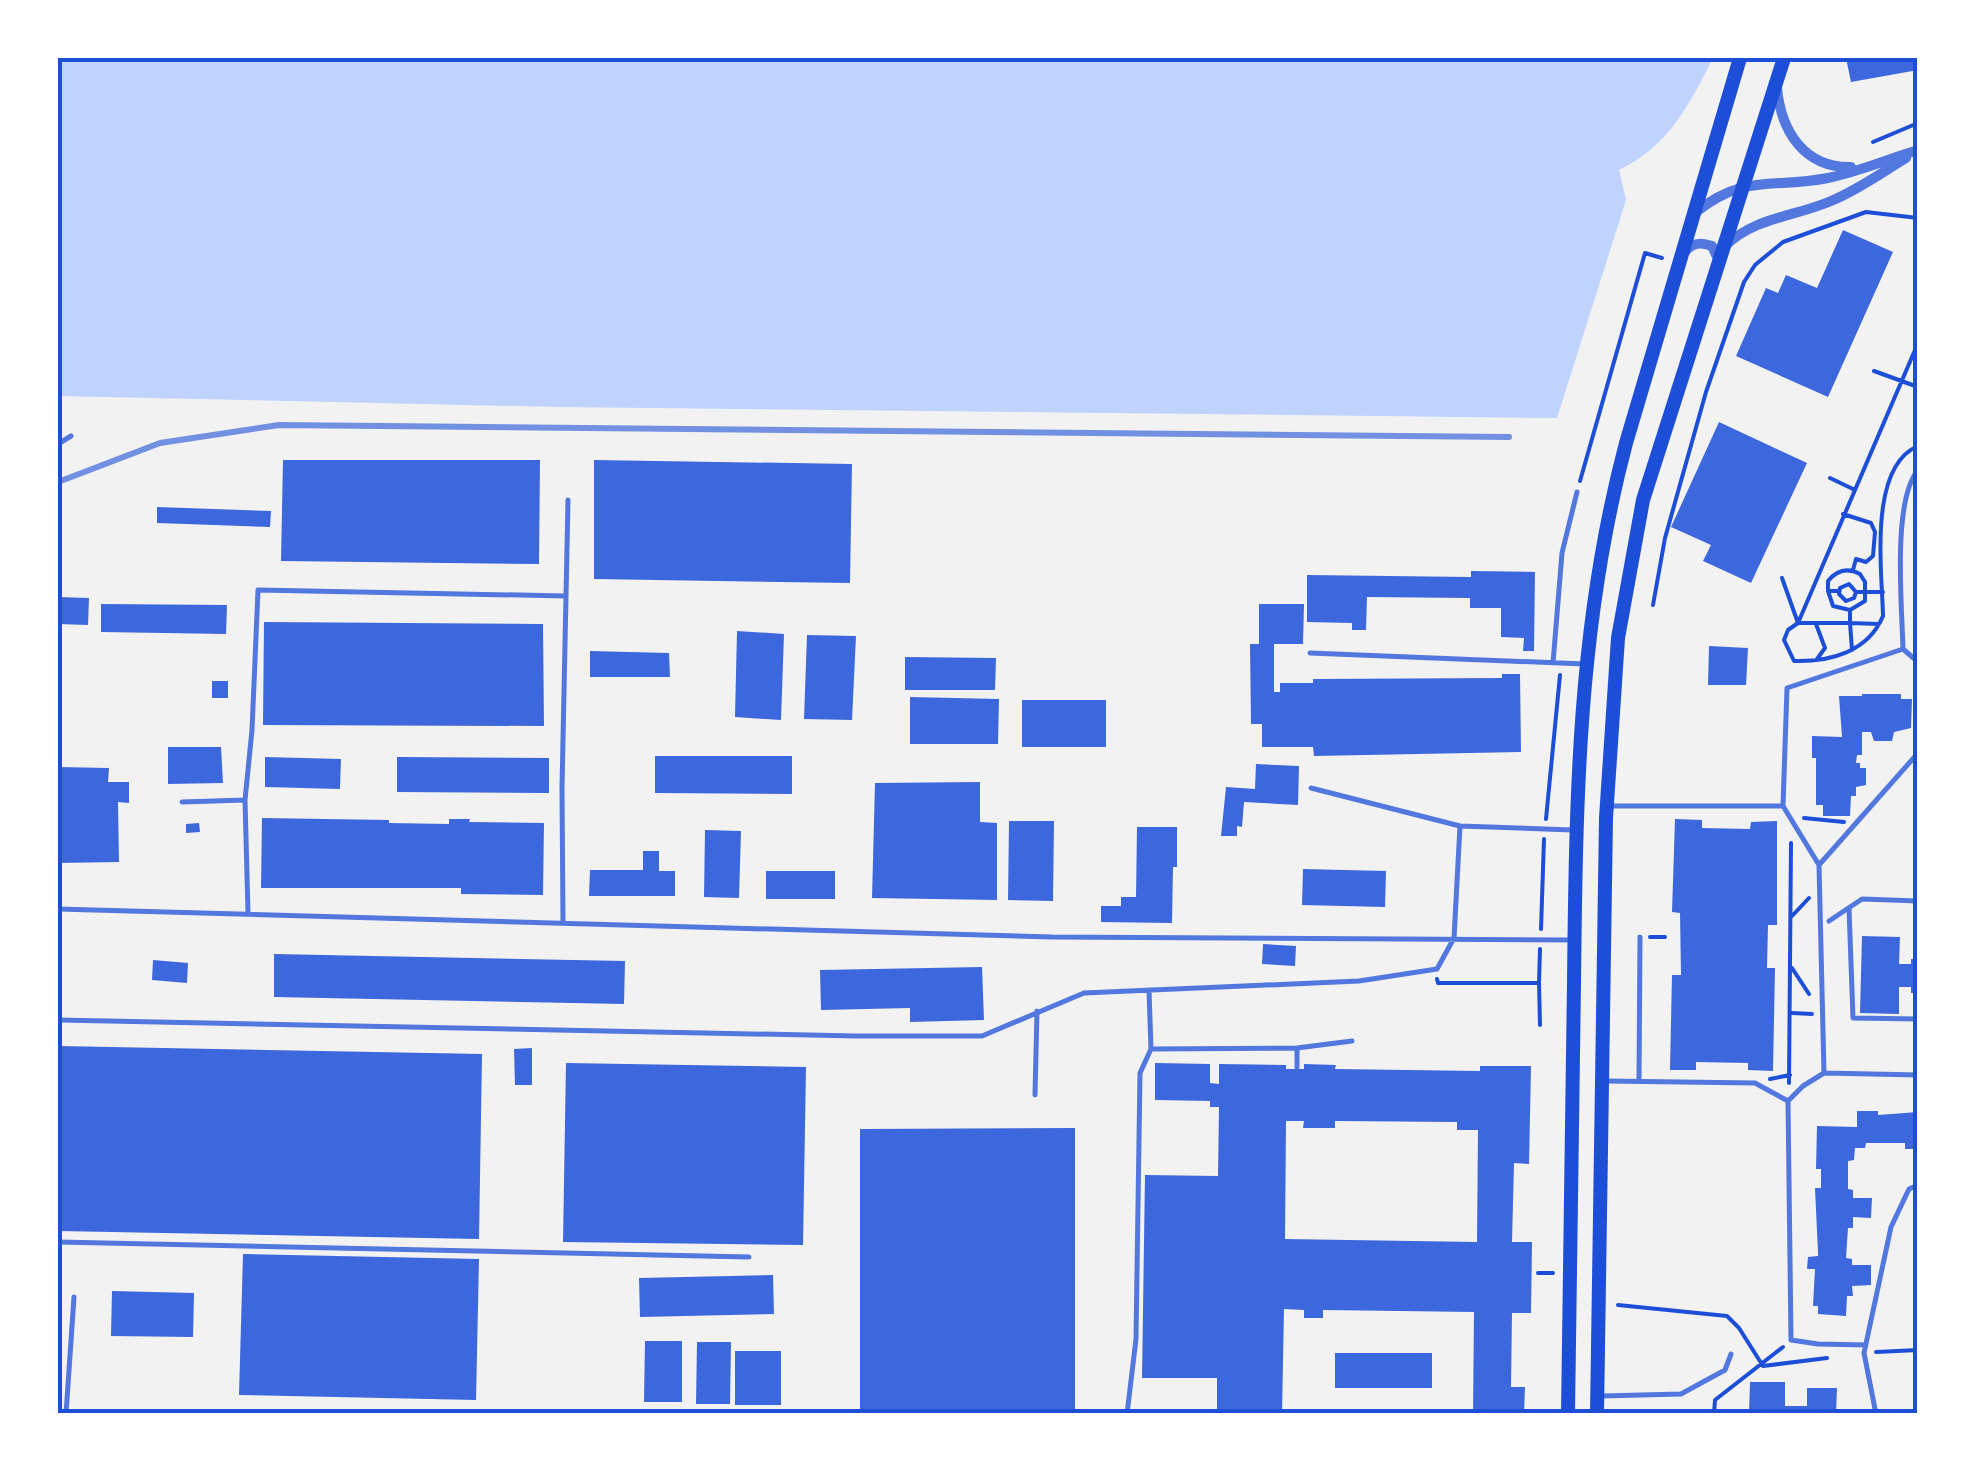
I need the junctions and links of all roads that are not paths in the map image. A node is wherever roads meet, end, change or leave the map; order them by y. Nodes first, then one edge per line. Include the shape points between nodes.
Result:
1 (1740, 58) edge
2 (1784, 58) edge
3 (1777, 82) junction
4 (1918, 151) edge
5 (1862, 167) junction
6 (1881, 167) junction
7 (1745, 184) junction
8 (1695, 212) junction
9 (1724, 246) junction
10 (1683, 254) junction
11 (1719, 262) junction
12 (71, 436) dead end
13 (58, 444) edge
14 (1918, 470) edge
15 (1578, 492) road end
16 (568, 500) dead end
17 (566, 596) junction
18 (1903, 649) junction
19 (1310, 653) dead end
20 (1918, 662) edge
21 (1553, 663) junction
22 (1585, 664) junction
23 (1918, 753) edge
24 (1311, 788) dead end
25 (246, 800) junction
26 (182, 802) dead end
27 (1606, 806) junction
28 (1782, 806) junction
29 (1460, 826) junction
30 (1576, 830) junction
31 (1819, 865) junction
32 (1918, 902) edge
33 (1849, 908) junction
34 (58, 909) edge
35 (248, 914) junction
36 (1828, 921) dead end
37 (563, 924) junction
38 (1640, 937) dead end
39 (1454, 938) junction
40 (1574, 940) junction
41 (1150, 990) junction
42 (1038, 1010) junction
43 (1918, 1019) edge
44 (58, 1020) edge
45 (1352, 1041) dead end
46 (1297, 1048) junction
47 (1151, 1050) junction
48 (1297, 1067) dead end
49 (1824, 1073) junction
50 (1918, 1075) edge
51 (1602, 1081) junction
52 (1639, 1081) junction
53 (1035, 1095) dead end
54 (1788, 1102) junction
55 (1918, 1185) edge
56 (58, 1242) edge
57 (749, 1256) dead end
58 (74, 1297) dead end
59 (1866, 1344) junction
60 (1731, 1354) dead end
61 (1598, 1396) junction
62 (66, 1414) edge
63 (1128, 1414) edge
64 (1568, 1414) edge
65 (1597, 1414) edge
66 (1876, 1414) edge

1 - 8 main road
2 - 3 main road
3 - 5 street via 1785,125 1810,158 1838,168
3 - 7 main road
4 - 6 street
5 - 6 street
5 - 7 street via 1831,178
6 - 9 street via 1832,201 1745,229
7 - 8 street
7 - 9 main road
8 - 10 main road
9 - 11 main road
10 - 11 street via 1704,243
10 - 22 main road via 1613,493
11 - 27 main road via 1643,500 1618,638
12 - 13 lane
14 - 18 lane via 1908,485 1901,546
15 - 21 lane via 1562,553
16 - 17 lane
17 - 25 lane via 258,590
17 - 37 lane
18 - 20 lane
18 - 28 lane via 1787,688
19 - 21 lane
21 - 22 lane
22 - 30 main road
23 - 31 lane
24 - 29 lane
25 - 26 lane
25 - 35 lane
27 - 28 lane
27 - 51 main road
28 - 31 lane
29 - 30 lane
29 - 39 lane
30 - 40 main road
31 - 49 lane
32 - 33 lane via 1862,899
33 - 36 lane
33 - 43 lane via 1853,1018
34 - 35 lane
35 - 37 lane
37 - 39 lane via 1052,937
38 - 52 lane
39 - 40 lane
39 - 41 lane via 1437,969 1359,981
40 - 64 main road
41 - 42 lane via 1084,993
41 - 47 lane
42 - 44 lane via 982,1036
42 - 53 lane
45 - 46 lane
46 - 47 lane
46 - 48 lane
47 - 63 lane via 1140,1072 1136,1338
49 - 50 lane
49 - 54 lane
51 - 52 lane
51 - 61 main road
52 - 54 lane via 1755,1083
54 - 59 lane via 1790,1340
55 - 59 lane via 1910,1188 1891,1226
56 - 57 lane
58 - 62 lane
59 - 66 lane
60 - 61 lane via 1725,1370 1681,1394
61 - 65 main road

